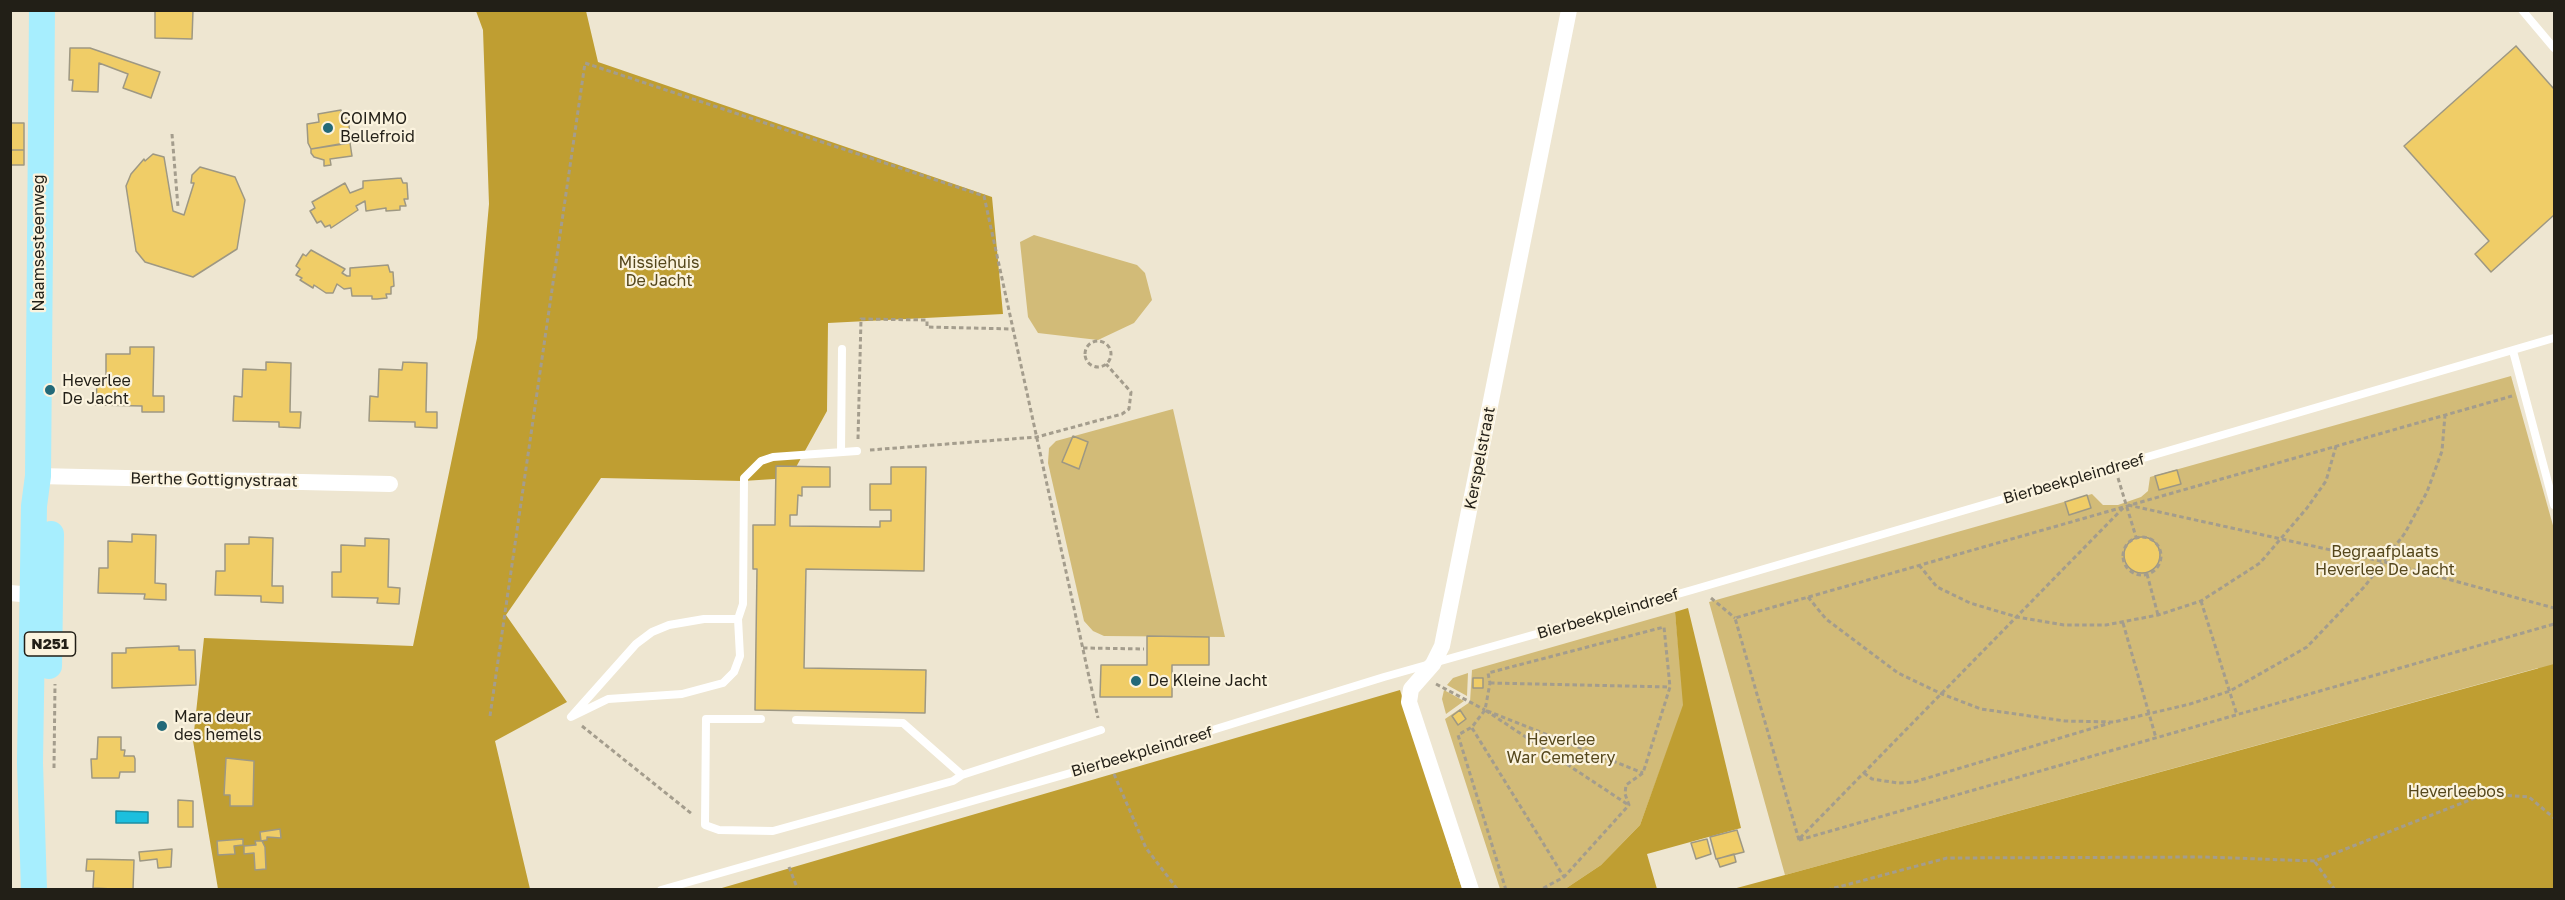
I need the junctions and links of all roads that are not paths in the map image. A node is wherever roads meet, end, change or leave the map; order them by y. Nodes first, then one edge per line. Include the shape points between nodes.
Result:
1 (42, 10) edge
2 (1569, 10) edge
3 (2522, 10) edge
4 (2554, 48) edge
5 (2554, 338) edge
6 (842, 349) dead end
7 (2512, 351) junction
8 (857, 451) road end
9 (841, 452) junction
10 (38, 476) junction
11 (390, 484) dead end
12 (2554, 505) edge
13 (21, 594) edge
14 (738, 619) junction
15 (1428, 670) junction
16 (761, 719) dead end
17 (796, 720) dead end
18 (1101, 730) road end
19 (962, 775) junction
20 (33, 812) junction
21 (34, 890) edge
22 (661, 890) edge
23 (1471, 890) edge

1 - 10 main road, Naamsesteenweg / N251
2 - 15 street, Kerspelstraat via 1442,646
3 - 4 lane
5 - 7 lane, Bierbeekpleindreef
6 - 9 lane
7 - 12 lane
7 - 15 lane, Bierbeekpleindreef
8 - 9 lane
9 - 14 lane via 773,457 761,461 744,478 743,604
10 - 11 street, Berthe Gottignystraat
10 - 13 main road, Naamsesteenweg / N251
10 - 20 main road, Naamsesteenweg / N251 via 48,504 51,603 47,713
13 - 20 main road, Naamsesteenweg / N251
14 - 14 lane via 704,619 652,632 636,644 571,717 608,699 682,694 723,683 734,672 740,656
15 - 22 lane, Bierbeekpleindreef
15 - 23 street, Kerspelstraat via 1411,689 1409,702
16 - 19 lane via 706,719 705,825 719,830 773,831
17 - 19 lane via 903,723
18 - 19 lane
20 - 21 main road, Naamsesteenweg / N251

